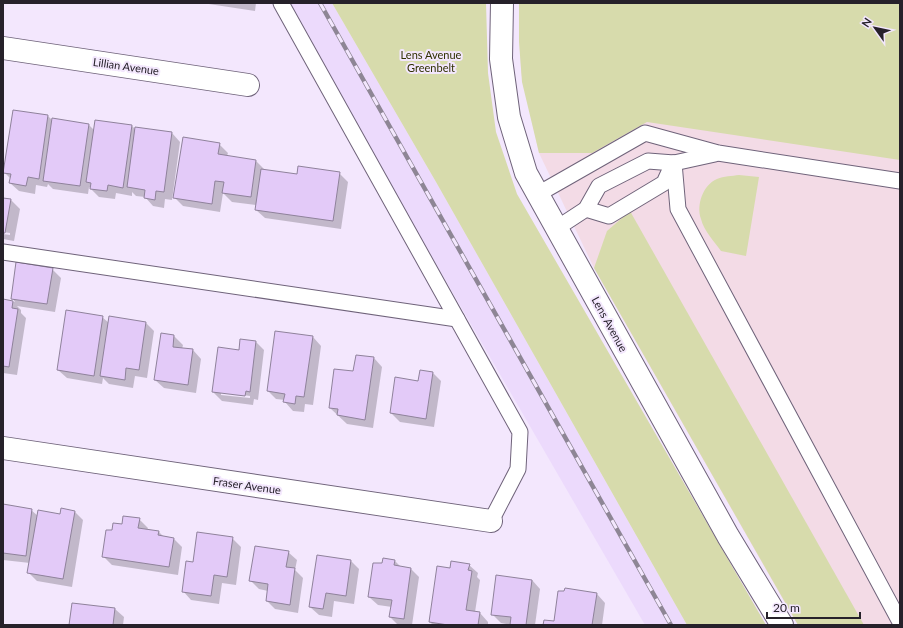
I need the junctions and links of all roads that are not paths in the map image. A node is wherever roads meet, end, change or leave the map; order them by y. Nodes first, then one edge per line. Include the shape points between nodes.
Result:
1 (281, 3) edge
2 (502, 3) edge
3 (3, 48) edge
4 (248, 85) dead end
5 (718, 153) junction
6 (674, 163) junction
7 (900, 181) edge
8 (538, 194) junction
9 (586, 209) junction
10 (557, 228) junction
11 (3, 252) edge
12 (457, 319) junction
13 (3, 448) edge
14 (491, 521) joint
15 (900, 622) edge
16 (782, 625) edge

1 - 12 lane
2 - 8 street, Lens Avenue via 501,59 509,117 526,173
3 - 4 street, Lillian Avenue
5 - 6 lane
5 - 7 lane
5 - 8 lane via 645,133
6 - 9 lane via 648,161 599,186
6 - 9 lane via 664,183 609,216
6 - 15 lane via 678,209
8 - 10 street, Lens Avenue
9 - 10 lane
10 - 16 street, Lens Avenue via 728,536
11 - 12 lane
12 - 14 lane via 520,432 518,469
13 - 14 street, Fraser Avenue

